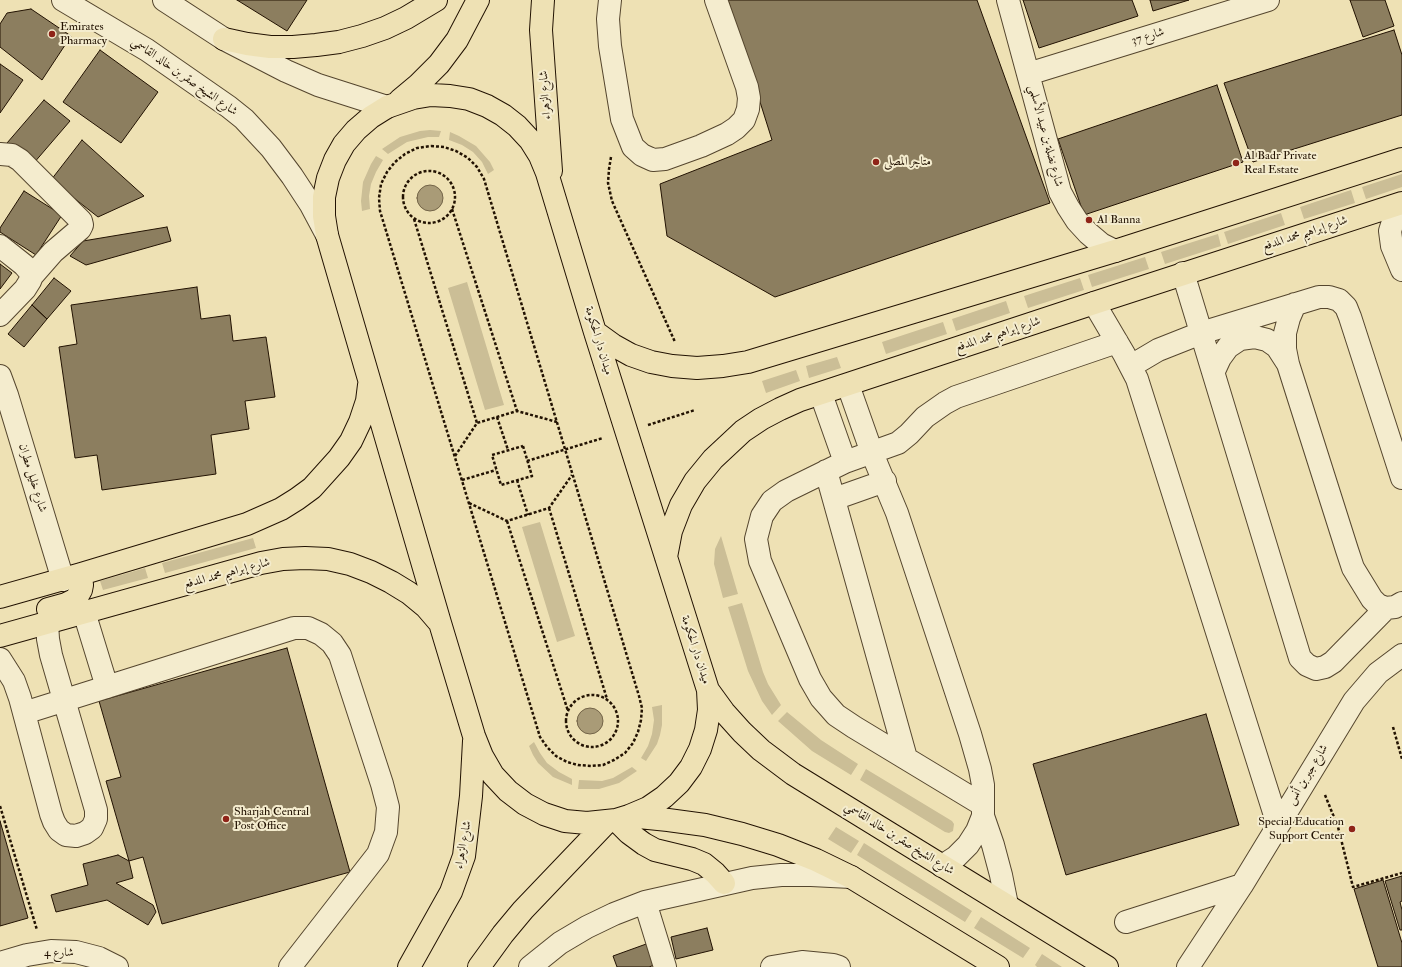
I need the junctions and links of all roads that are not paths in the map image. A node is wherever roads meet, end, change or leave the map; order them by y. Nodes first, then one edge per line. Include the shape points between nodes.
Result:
1 (63, 0) edge
2 (164, 0) edge
3 (436, 0) edge
4 (478, 0) edge
5 (543, 0) edge
6 (610, 0) edge
7 (716, 0) edge
8 (1008, 0) edge
9 (1268, 0) edge
10 (224, 39) junction
11 (1028, 74) junction
12 (391, 106) junction
13 (0, 154) edge
14 (1402, 159) edge
15 (552, 191) junction
16 (1402, 204) edge
17 (327, 235) junction
18 (0, 246) edge
19 (1115, 251) junction
20 (1402, 270) edge
21 (1184, 273) junction
22 (32, 276) junction
23 (1094, 303) junction
24 (1295, 304) junction
25 (0, 315) edge
26 (595, 332) junction
27 (1201, 332) junction
28 (1117, 342) junction
29 (1288, 364) junction
30 (1131, 366) junction
31 (1214, 371) junction
32 (0, 376) edge
33 (370, 382) junction
34 (848, 385) junction
35 (821, 394) junction
36 (872, 453) junction
37 (835, 467) junction
38 (1402, 478) edge
39 (885, 481) junction
40 (834, 498) junction
41 (666, 558) junction
42 (72, 577) junction
43 (0, 597) edge
44 (1394, 605) edge
45 (84, 612) junction
46 (47, 623) junction
47 (440, 623) junction
48 (4, 635) edge
49 (1402, 654) edge
50 (0, 659) edge
51 (108, 687) junction
52 (708, 690) junction
53 (64, 700) junction
54 (24, 713) junction
55 (474, 736) junction
56 (906, 758) junction
57 (983, 810) junction
58 (618, 819) junction
59 (1278, 826) junction
60 (942, 866) junction
61 (851, 877) junction
62 (724, 883) junction
63 (1242, 885) junction
64 (645, 902) junction
65 (1007, 905) junction
66 (1126, 922) dead end
67 (0, 963) edge
68 (801, 965) edge
69 (117, 967) edge
70 (290, 967) edge
71 (409, 967) edge
72 (479, 967) edge
73 (530, 967) edge
74 (665, 967) edge
75 (772, 967) edge
76 (839, 967) edge
77 (998, 967) edge
78 (1107, 967) edge
79 (1188, 967) edge

1 - 17 street, شارع الشيخ صقر بن خالد القاسمي via 147,50 244,119 292,176
2 - 10 street
3 - 10 main road via 385,28 339,42 277,47
4 - 12 main road via 457,40 439,64
5 - 15 main road, شارع الزهراء via 541,30
6 - 7 street via 610,46 622,119 633,147 653,160 665,159 701,146 736,128 744,120 750,98
8 - 11 street, شارع نضلة بن عبيد الأسلمي
9 - 11 street, شارع 37
10 - 12 street via 315,83
11 - 19 street, شارع نضلة بن عبيد الأسلمي via 1060,192 1077,221 1088,233
12 - 15 main road, ميدان دار الحكومة via 413,98 450,96 469,99 487,106 517,126 530,140 540,156
12 - 17 main road, ميدان دار الحكومة via 371,117 356,130 335,160 324,197
13 - 22 street via 12,155 20,160 81,221 80,229 53,252
14 - 19 main road
15 - 26 main road, ميدان دار الحكومة
16 - 20 street via 1390,231 1392,246
16 - 21 main road, شارع إبراهيم محمد المدفع
17 - 33 main road, ميدان دار الحكومة
18 - 22 street via 24,265
19 - 26 main road via 748,362 723,366 697,368 651,362 631,355
21 - 23 main road, شارع إبراهيم محمد المدفع
21 - 27 street
22 - 25 street via 25,290
23 - 28 street
23 - 34 main road, شارع إبراهيم محمد المدفع
24 - 27 street
24 - 29 street via 1285,333
24 - 38 street via 1329,296 1339,300 1346,307
26 - 41 main road, ميدان دار الحكومة
27 - 30 street via 1158,350
27 - 31 street
28 - 30 street
28 - 36 street via 956,397 925,417 898,443
29 - 31 street via 1278,347 1267,340 1255,337 1240,339 1228,347
29 - 44 street via 1354,568 1378,605
30 - 59 street via 1144,399
31 - 44 street via 1300,658 1316,669 1325,667
32 - 42 street, شارع خليل مطران
33 - 42 main road via 367,401 351,441 325,475 297,499 247,524
33 - 47 main road, ميدان دار الحكومة
34 - 35 main road, شارع إبراهيم محمد المدفع
34 - 36 street
35 - 37 street
35 - 41 main road, شارع إبراهيم محمد المدفع via 800,400 761,420 713,459 695,481 681,505 671,531
36 - 37 street
36 - 39 street
37 - 40 street
37 - 56 street via 786,491 772,501 762,516 756,539 760,561 810,679 821,698 836,715
39 - 40 street
39 - 57 street via 976,751 983,785
40 - 56 street
41 - 52 main road, ميدان دار الحكومة
42 - 43 main road
42 - 48 main road via 82,585 76,599 29,616
45 - 46 main road, شارع إبراهيم محمد المدفع
45 - 47 main road, شارع إبراهيم محمد المدفع via 261,564 305,558 328,559 350,564 384,578 409,593
45 - 51 street
46 - 48 main road, شارع إبراهيم محمد المدفع
46 - 53 street via 51,655
47 - 55 main road, ميدان دار الحكومة
49 - 59 street, شارع جبر بن أنس via 1378,673 1354,701
50 - 54 street via 14,681
51 - 53 street
51 - 70 street via 294,628 308,628 322,634 340,655 388,807 386,832 378,854
52 - 58 main road, ميدان دار الحكومة via 706,730 691,767 679,783 648,808
52 - 60 main road, شارع الشيخ صقر بن خالد القاسمي via 742,732 776,762
53 - 54 street
53 - 54 street via 96,810 92,828 76,836 66,835 54,822
55 - 58 main road, ميدان دار الحكومة via 493,775 525,804 544,814 565,820 587,823
55 - 71 main road, شارع الزهراء via 471,796 464,856 459,874
56 - 57 street
57 - 60 street via 977,831 968,845
57 - 65 street
58 - 61 main road via 698,824 742,834 778,844
58 - 62 main road via 629,833 644,844 655,850 704,864
58 - 72 main road via 523,910
59 - 63 street, شارع جبر بن أنس
60 - 65 main road, شارع الشيخ صقر بن خالد القاسمي
61 - 62 street via 781,875
61 - 77 main road
62 - 64 street
63 - 66 street
63 - 79 street, شارع جبر بن أنس
64 - 73 street via 587,927 560,943
64 - 74 street
65 - 78 main road, شارع الشيخ صقر بن خالد القاسمي
67 - 69 street, شارع 4 via 51,951 76,952 99,958
68 - 75 street
68 - 76 street

